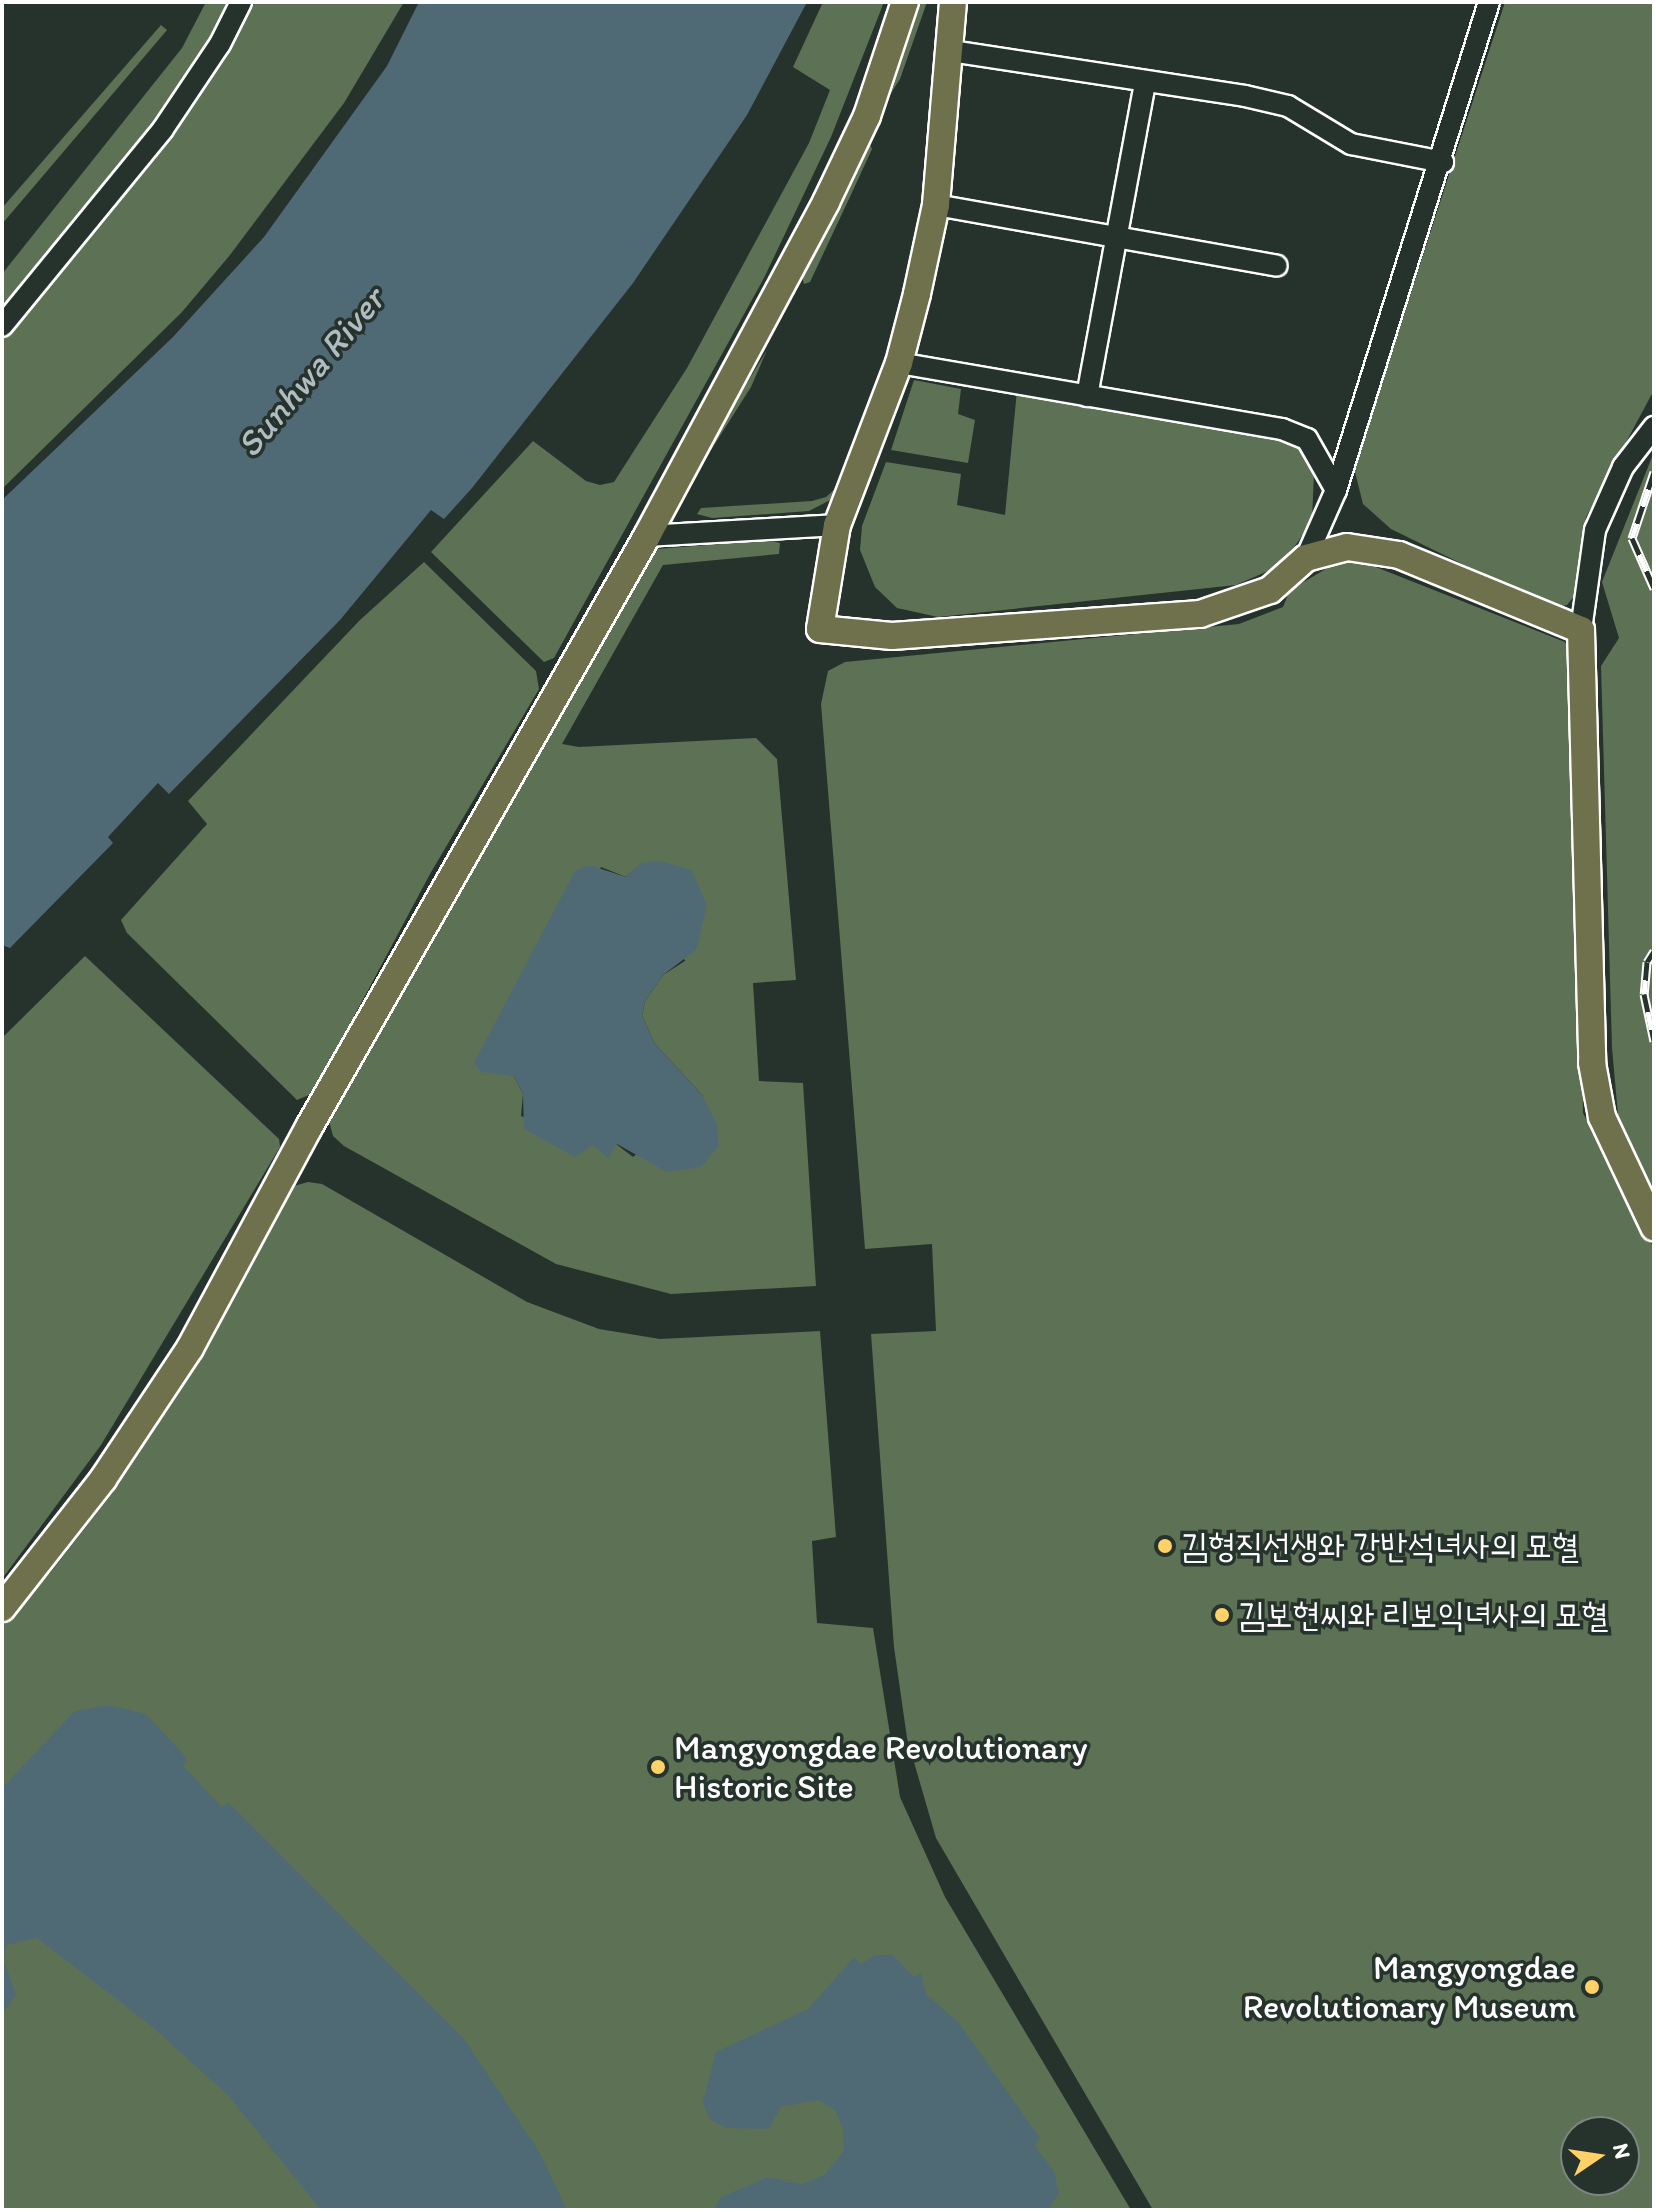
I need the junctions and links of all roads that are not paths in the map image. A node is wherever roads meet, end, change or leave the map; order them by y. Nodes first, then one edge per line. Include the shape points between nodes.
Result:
1 (241, 2) edge
2 (905, 2) edge
3 (953, 2) edge
4 (1489, 2) edge
5 (951, 51) junction
6 (1145, 84) junction
7 (1443, 162) junction
8 (936, 205) junction
9 (1116, 237) junction
10 (1277, 266) dead end
11 (2, 326) edge
12 (899, 363) junction
13 (1087, 396) junction
14 (1654, 427) edge
15 (1336, 490) junction
16 (837, 525) junction
17 (647, 536) junction
18 (1306, 558) junction
19 (1581, 630) junction
20 (1654, 1227) edge
21 (2, 1608) edge

1 - 11 street via 163,129
2 - 17 main road via 867,116 833,188
3 - 5 main road
4 - 7 street
5 - 6 street
5 - 8 main road
6 - 7 street via 1288,106 1351,144
6 - 9 street
7 - 15 street
8 - 9 street
8 - 12 main road
9 - 10 street
9 - 13 street
12 - 13 street
12 - 16 main road
13 - 15 street via 1282,429 1307,439
14 - 19 street via 1623,467 1595,530
15 - 18 street
16 - 17 street
16 - 18 main road via 820,629 892,636 1200,614 1270,590
17 - 21 main road via 309,1127 190,1348 95,1491
18 - 19 main road via 1347,547 1399,555
19 - 20 main road via 1592,1063 1602,1117

